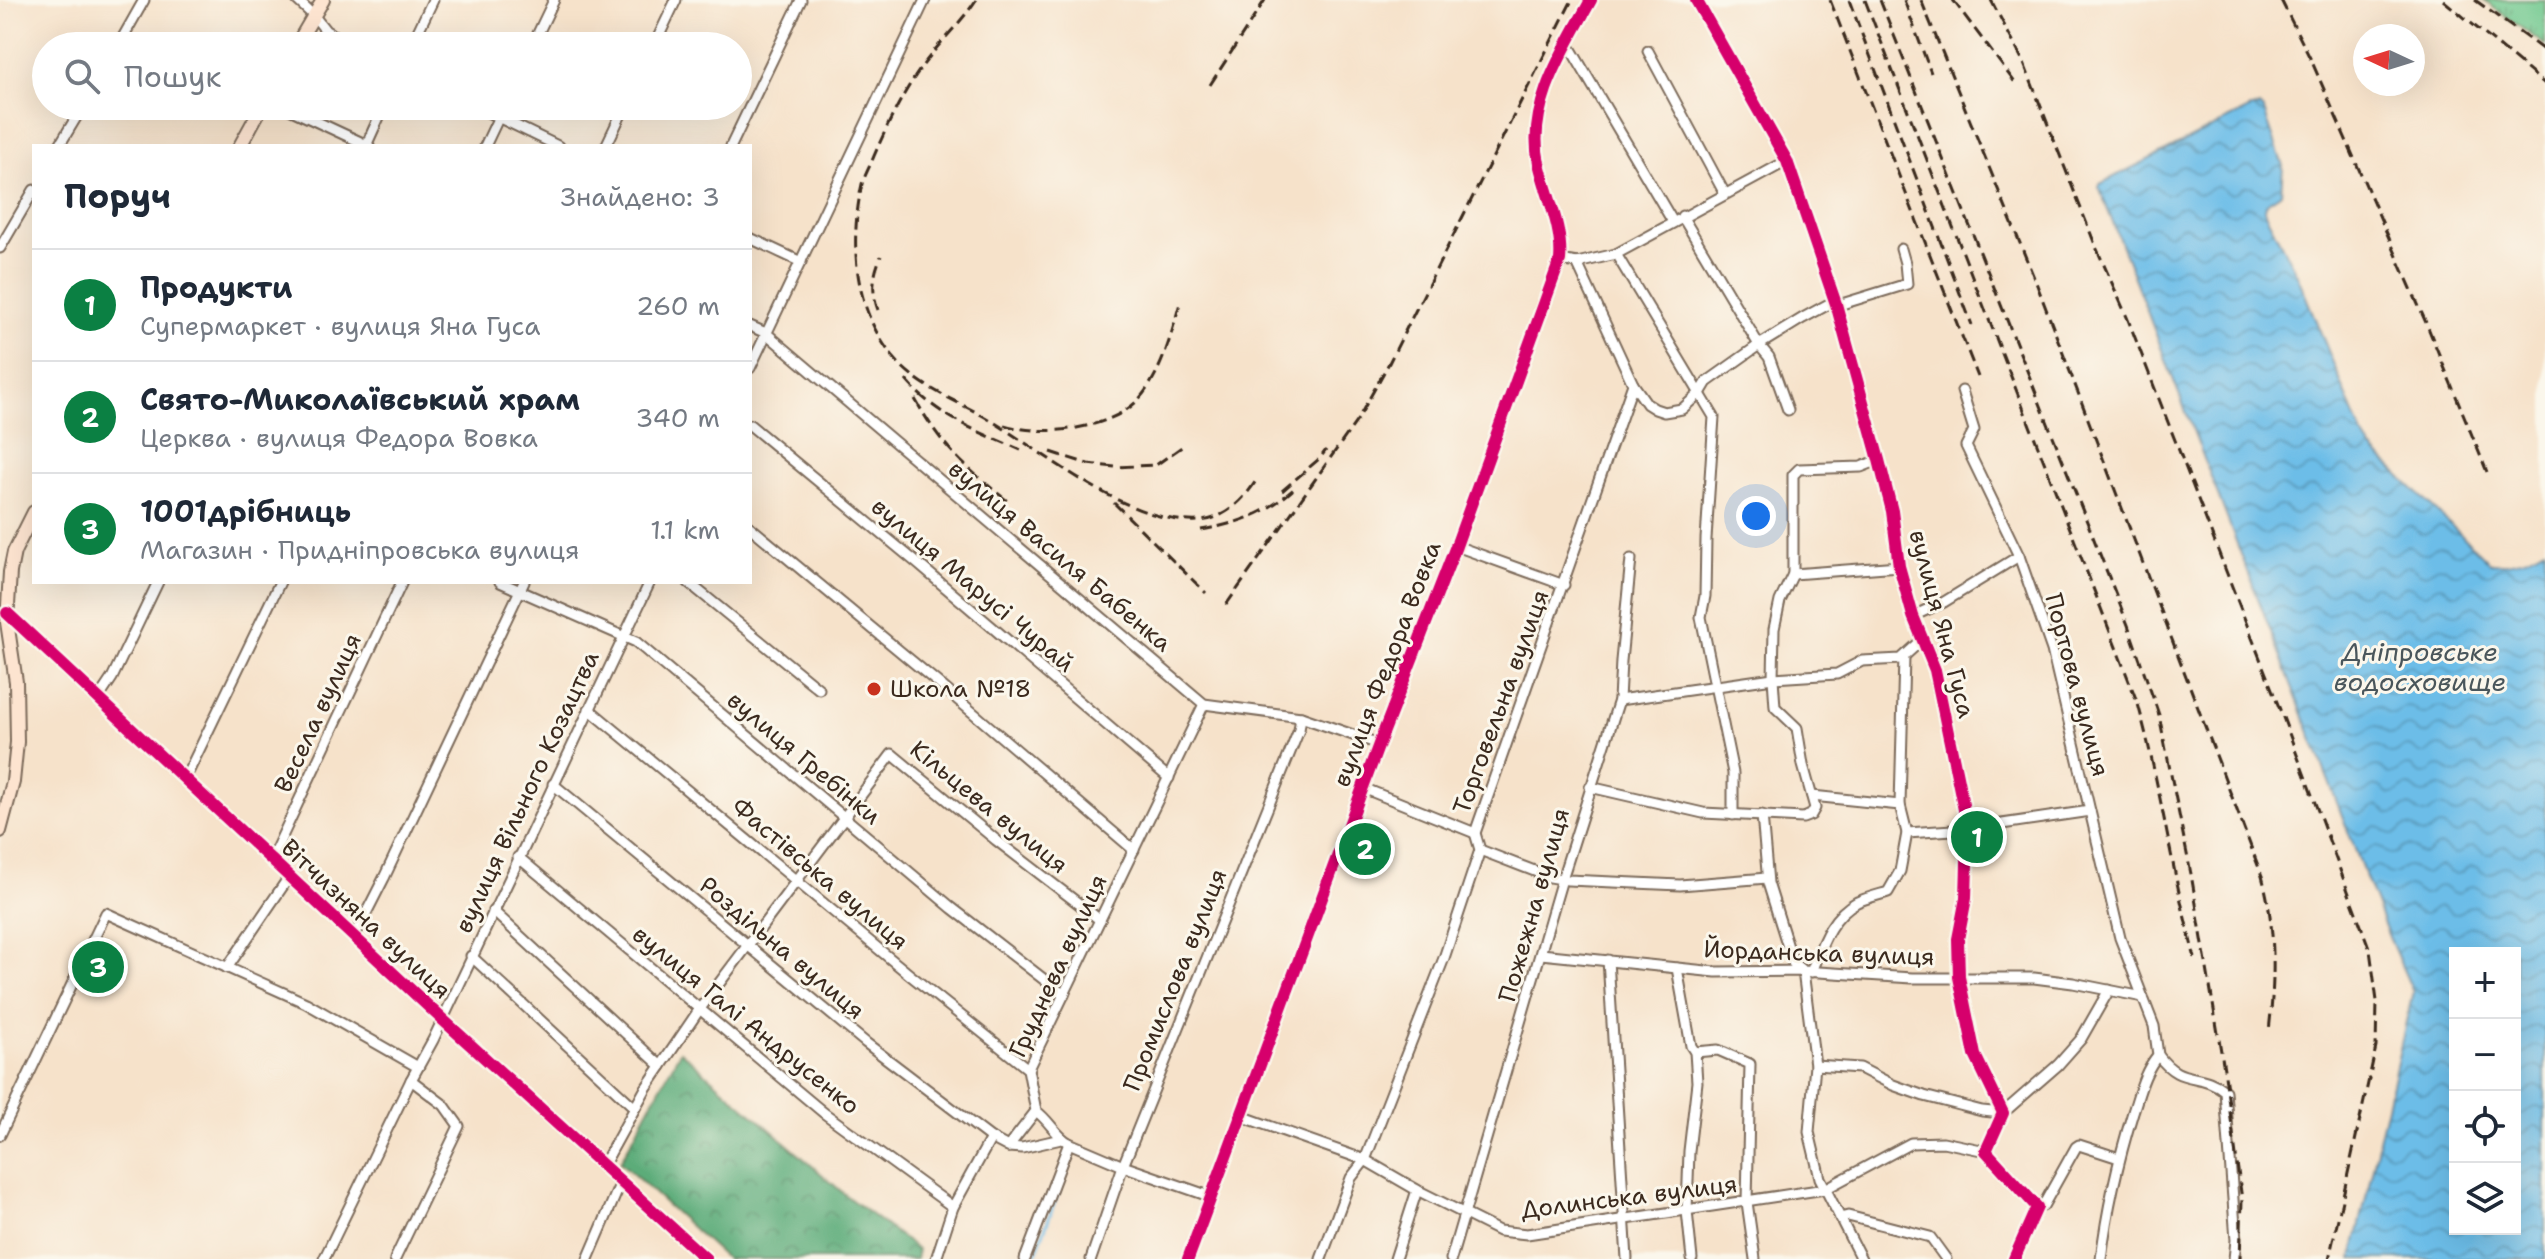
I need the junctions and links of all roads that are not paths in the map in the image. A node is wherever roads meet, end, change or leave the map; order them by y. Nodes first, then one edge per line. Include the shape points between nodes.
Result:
1 (144, 0) edge
2 (297, 0) edge
3 (323, 0) edge
4 (433, 0) edge
5 (554, 0) edge
6 (676, 0) edge
7 (801, 0) edge
8 (925, 0) edge
9 (1591, 0) edge
10 (1696, 0) edge
11 (314, 16) junction
12 (126, 32) edge
13 (304, 32) edge
14 (328, 32) edge
15 (418, 32) edge
16 (539, 32) edge
17 (661, 32) edge
18 (1568, 44) junction
19 (1648, 51) dead end
20 (752, 102) edge
21 (75, 120) edge
22 (254, 120) edge
23 (312, 120) edge
24 (378, 120) edge
25 (497, 120) edge
26 (504, 120) edge
27 (618, 120) edge
28 (743, 120) edge
29 (60, 144) edge
30 (241, 144) edge
31 (363, 144) edge
32 (368, 144) edge
33 (486, 144) edge
34 (554, 144) edge
35 (607, 144) edge
36 (732, 144) edge
37 (1787, 161) junction
38 (32, 193) edge
39 (1725, 194) junction
40 (1678, 219) junction
41 (752, 239) edge
42 (0, 248) edge
43 (1901, 249) dead end
44 (1616, 254) junction
45 (1560, 260) junction
46 (801, 262) junction
47 (1577, 263) junction
48 (1836, 304) junction
49 (752, 327) edge
50 (766, 333) junction
51 (1759, 345) junction
52 (752, 364) edge
53 (1633, 384) junction
54 (1962, 391) dead end
55 (1701, 392) junction
56 (1788, 410) dead end
57 (752, 427) edge
58 (1879, 460) junction
59 (32, 516) edge
60 (752, 529) edge
61 (1456, 546) junction
62 (2019, 556) junction
63 (1631, 559) dead end
64 (1899, 566) junction
65 (1793, 574) junction
66 (157, 584) edge
67 (279, 584) edge
68 (401, 584) edge
69 (649, 584) edge
70 (690, 584) edge
71 (1564, 585) junction
72 (521, 587) edge
73 (4, 610) edge
74 (1913, 616) junction
75 (623, 637) junction
76 (1922, 640) junction
77 (1904, 657) junction
78 (1773, 678) junction
79 (1714, 686) junction
80 (819, 689) dead end
81 (98, 699) junction
82 (1619, 700) junction
83 (1204, 704) junction
84 (589, 709) junction
85 (1301, 717) junction
86 (1379, 744) junction
87 (1169, 778) junction
88 (185, 779) junction
89 (553, 784) junction
90 (1590, 787) junction
91 (1363, 788) junction
92 (1812, 796) junction
93 (1900, 805) junction
94 (2090, 811) junction
95 (1733, 815) junction
96 (1762, 815) junction
97 (843, 817) junction
98 (1968, 829) junction
99 (0, 831) edge
100 (1475, 833) junction
101 (1907, 833) junction
102 (1134, 850) junction
103 (1480, 850) junction
104 (518, 857) junction
105 (271, 860) junction
106 (289, 877) junction
107 (1767, 878) junction
108 (1562, 879) junction
109 (797, 880) junction
110 (493, 911) junction
111 (1100, 920) junction
112 (354, 937) junction
113 (748, 947) junction
114 (1541, 954) junction
115 (471, 956) junction
116 (1608, 960) junction
117 (227, 968) junction
118 (1677, 968) junction
119 (1807, 972) junction
120 (1959, 977) junction
121 (2109, 990) junction
122 (1064, 995) junction
123 (2143, 997) junction
124 (699, 1010) junction
125 (442, 1019) junction
126 (1695, 1052) junction
127 (2158, 1055) junction
128 (1815, 1065) junction
129 (661, 1066) junction
130 (418, 1067) junction
131 (1028, 1069) junction
132 (411, 1080) junction
133 (635, 1108) junction
134 (1036, 1111) junction
135 (2003, 1113) junction
136 (1241, 1116) junction
137 (0, 1135) edge
138 (991, 1138) junction
139 (1065, 1141) junction
140 (1008, 1147) junction
141 (1986, 1151) junction
142 (2119, 1158) junction
143 (1365, 1160) junction
144 (603, 1166) junction
145 (1123, 1166) junction
146 (621, 1182) junction
147 (1825, 1189) junction
148 (1417, 1190) junction
149 (1212, 1197) junction
150 (1747, 1202) junction
151 (953, 1207) junction
152 (2037, 1207) junction
153 (1687, 1211) junction
154 (1465, 1215) junction
155 (1840, 1218) junction
156 (1625, 1220) junction
157 (324, 1259) edge
158 (395, 1259) edge
159 (588, 1259) edge
160 (706, 1259) edge
161 (936, 1259) edge
162 (1025, 1259) edge
163 (1091, 1259) edge
164 (1188, 1259) edge
165 (1321, 1259) edge
166 (1395, 1259) edge
167 (1451, 1259) edge
168 (1627, 1259) edge
169 (1692, 1259) edge
170 (1755, 1259) edge
171 (1861, 1259) edge
172 (1946, 1259) edge
173 (2014, 1259) edge
174 (2101, 1259) edge
175 (2234, 1259) edge

1 - 12 street
2 - 11 street
3 - 11 main road
4 - 15 street
5 - 16 street
6 - 17 street
7 - 20 street
8 - 46 street
9 - 18 street
10 - 37 street, вулиця Яна Гуса
11 - 13 main road
11 - 14 street
18 - 40 street
18 - 45 street, вулиця Федора Вовка via 1546,89 1538,123 1538,158
19 - 39 street
21 - 29 street
22 - 30 main road
23 - 31 street
24 - 32 street
25 - 33 street
26 - 34 street
27 - 35 street
28 - 36 street
37 - 39 street
37 - 48 street, вулиця Яна Гуса
38 - 42 street
39 - 40 street
40 - 44 street
40 - 51 street
41 - 46 street
43 - 48 street via 1907,284
44 - 47 street
44 - 55 street
45 - 47 street
45 - 61 street, вулиця Федора Вовка
46 - 50 street
47 - 53 street
48 - 51 street
48 - 58 street, вулиця Яна Гуса
49 - 50 street, вулиця Василя Бабенка
50 - 52 street
50 - 83 street, вулиця Василя Бабенка
51 - 55 street
51 - 56 street via 1769,357
53 - 55 street via 1647,404 1664,412 1682,409
53 - 71 street, Торговельна вулиця
54 - 62 street, Портова вулиця via 1974,430 1966,446
55 - 79 street via 1714,417 1701,617
57 - 87 street, вулиця Марусі Чурай
58 - 64 street, вулиця Яна Гуса
58 - 65 street via 1861,467 1794,472
59 - 73 main road via 14,552
60 - 102 street
61 - 71 street
61 - 86 street, вулиця Федора Вовка
62 - 74 street
62 - 94 street, Портова вулиця via 2052,650
63 - 82 street, Пожежна вулиця
64 - 65 street
64 - 74 street, вулиця Яна Гуса
65 - 78 street via 1774,629
66 - 81 street
67 - 88 street
68 - 105 street, Весела вулиця
69 - 75 street, вулиця Вільного Козацтва
70 - 80 street
71 - 100 street, Торговельна вулиця
72 - 75 street, вулиця Гребінки
72 - 112 street
73 - 81 street, Вітчизняна вулиця
73 - 99 main road via 16,682 17,742
74 - 76 street, вулиця Яна Гуса
75 - 84 street, вулиця Вільного Козацтва
75 - 97 street, вулиця Гребінки via 636,642
76 - 77 street
76 - 98 street, вулиця Яна Гуса via 1935,670
77 - 78 street via 1862,661 1837,674
77 - 93 street
78 - 79 street
78 - 92 street via 1775,707 1797,728
79 - 82 street
79 - 95 street via 1733,773
81 - 88 street, Вітчизняна вулиця
82 - 90 street, Пожежна вулиця
83 - 85 street
83 - 87 street, Груднева вулиця
84 - 89 street, вулиця Вільного Козацтва
84 - 109 street, Фастівська вулиця
85 - 86 street
85 - 145 street, Промислова вулиця
86 - 91 street, вулиця Федора Вовка
87 - 102 street, Груднева вулиця
88 - 105 street, Вітчизняна вулиця
89 - 104 street, вулиця Вільного Козацтва
89 - 113 street, Роздільна вулиця
90 - 95 street
90 - 108 street, Пожежна вулиця
91 - 100 street
91 - 136 street, вулиця Федора Вовка
92 - 93 street
92 - 96 street via 1815,808 1807,817
93 - 101 street
94 - 98 street
94 - 123 street, Портова вулиця via 2120,938
95 - 96 street
96 - 107 street
97 - 109 street
97 - 111 street, Кільцева вулиця via 892,754
97 - 122 street, вулиця Гребінки
98 - 101 street
98 - 120 street, вулиця Яна Гуса
100 - 103 street, Торговельна вулиця
101 - 119 street via 1900,871 1888,892 1855,903 1841,915 1826,932
102 - 111 street, Груднева вулиця
103 - 108 street
103 - 143 street, Торговельна вулиця
104 - 110 street, вулиця Вільного Козацтва
104 - 124 street, вулиця Галі Андрусенко
105 - 106 street, Вітчизняна вулиця
106 - 112 street, Вітчизняна вулиця
106 - 117 street
107 - 108 street via 1680,885
107 - 119 street via 1793,963
108 - 114 street, Пожежна вулиця
109 - 113 street
109 - 131 street, Фастівська вулиця
110 - 115 street, вулиця Вільного Козацтва
110 - 129 street
111 - 122 street, Груднева вулиця
112 - 125 street, Вітчизняна вулиця
113 - 124 street
113 - 138 street, Роздільна вулиця
114 - 116 street, Йорданська вулиця
114 - 154 street, Пожежна вулиця
115 - 125 street, вулиця Вільного Козацтва
115 - 133 street
116 - 118 street, Йорданська вулиця
116 - 156 street
117 - 130 street via 306,1003
117 - 137 street via 106,913
118 - 119 street, Йорданська вулиця
118 - 126 street
119 - 120 street, Йорданська вулиця
119 - 128 street
120 - 121 street, Йорданська вулиця via 2034,978
120 - 135 street, вулиця Яна Гуса via 1975,1055
121 - 123 street, Йорданська вулиця
121 - 135 street via 2081,1039
122 - 131 street, Груднева вулиця
123 - 127 street, Портова вулиця
124 - 129 street
124 - 151 street, вулиця Галі Андрусенко via 824,1113
125 - 130 street, вулиця Вільного Козацтва
125 - 144 street, Вітчизняна вулиця
126 - 150 street via 1718,1050 1750,1064
126 - 153 street
127 - 142 street via 2147,1068
127 - 175 street via 2174,1074 2215,1083 2225,1091
128 - 135 street via 1860,1068 1924,1096
128 - 147 street via 1809,1132
129 - 133 street
130 - 132 street, вулиця Вільного Козацтва
131 - 134 street, Груднева вулиця
132 - 157 street, вулиця Вільного Козацтва
132 - 158 street via 444,1105 459,1126
133 - 144 street
134 - 139 street
134 - 140 street
135 - 141 street
136 - 143 street, Долинська вулиця
136 - 149 street, вулиця Федора Вовка
138 - 140 street
138 - 151 street
139 - 140 street
139 - 145 street
139 - 162 street
141 - 147 street, Долинська вулиця via 1943,1142 1911,1143
141 - 152 street
142 - 152 street via 2079,1145 2043,1206
142 - 174 street
143 - 148 street, Долинська вулиця
143 - 165 street, Торговельна вулиця via 1351,1178
144 - 146 street, Вітчизняна вулиця
145 - 149 street
145 - 163 street, Промислова вулиця
146 - 159 street
146 - 160 street, Вітчизняна вулиця
147 - 150 street, Долинська вулиця
147 - 155 street
148 - 154 street, Долинська вулиця
148 - 166 street
149 - 164 street, вулиця Федора Вовка
150 - 153 street, Долинська вулиця
150 - 170 street
151 - 161 street
152 - 173 street
153 - 156 street, Долинська вулиця
153 - 169 street
154 - 156 street, Долинська вулиця via 1499,1231 1527,1234
154 - 167 street, Пожежна вулиця
155 - 171 street
155 - 172 street via 1930,1237
156 - 168 street

